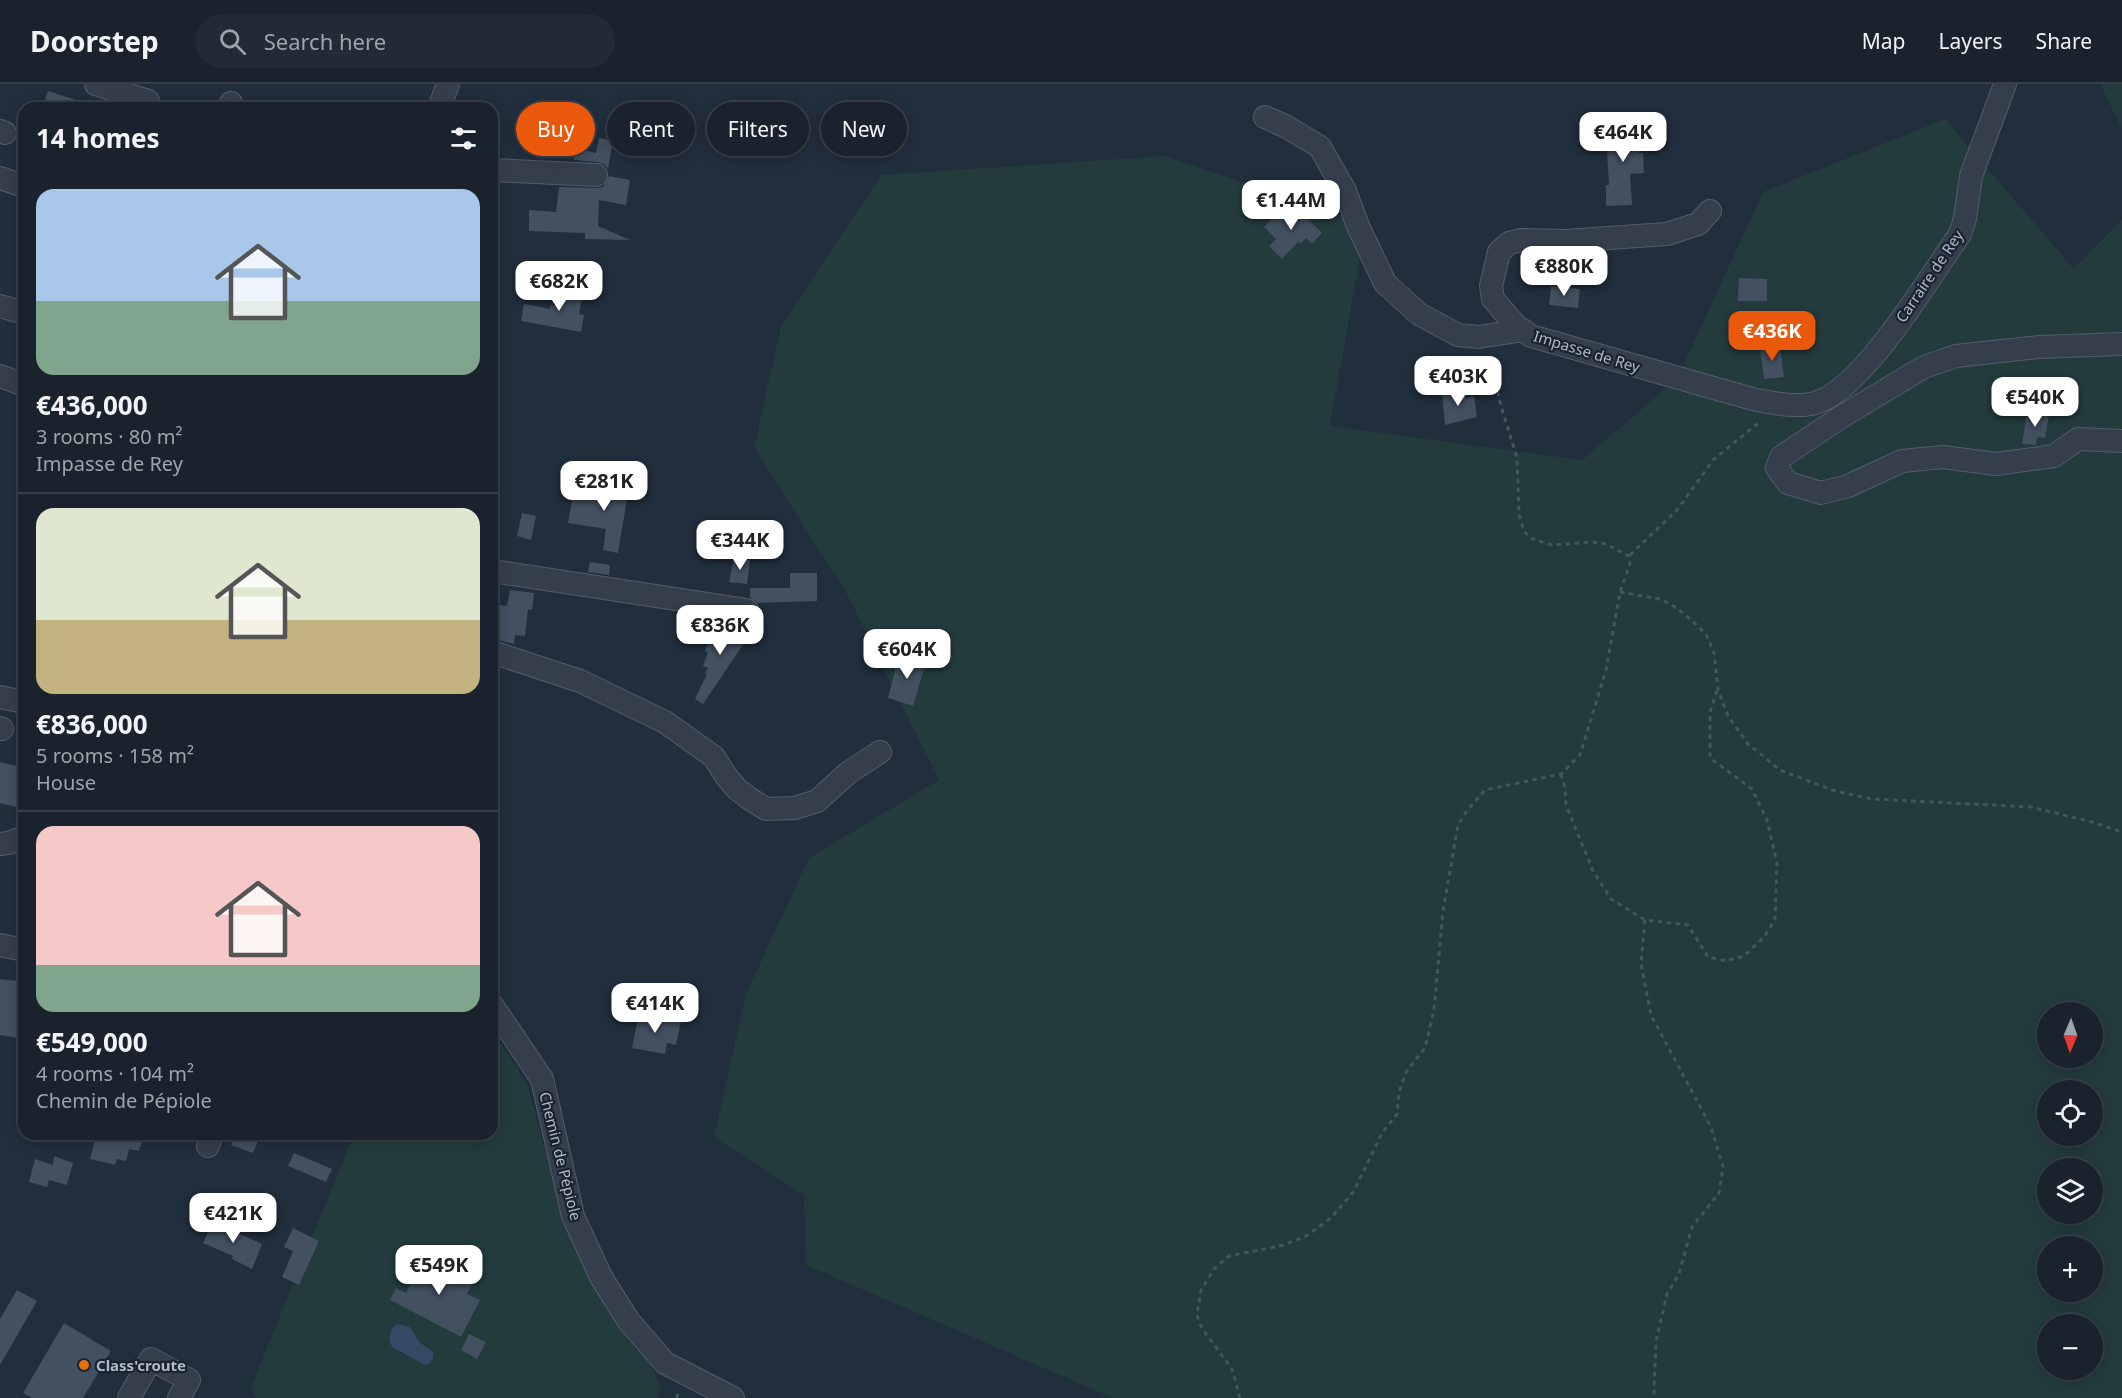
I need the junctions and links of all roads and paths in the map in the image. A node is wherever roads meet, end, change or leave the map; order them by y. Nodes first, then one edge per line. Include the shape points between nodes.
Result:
1 (96, 84) edge
2 (448, 84) edge
3 (2005, 84) edge
4 (148, 101) dead end
5 (441, 102) edge
6 (1264, 117) dead end
7 (498, 170) edge
8 (596, 176) dead end
9 (0, 178) edge
10 (18, 184) edge
11 (1710, 211) dead end
12 (0, 306) edge
13 (18, 311) edge
14 (1513, 332) junction
15 (2122, 344) edge
16 (0, 376) edge
17 (18, 383) edge
18 (1780, 404) junction
19 (2122, 441) edge
20 (1629, 555) junction
21 (498, 572) edge
22 (1620, 592) junction
23 (747, 610) dead end
24 (498, 654) edge
25 (1718, 690) junction
26 (0, 697) edge
27 (18, 701) edge
28 (880, 752) dead end
29 (1561, 774) junction
30 (2122, 832) edge
31 (18, 839) edge
32 (0, 844) edge
33 (1645, 920) junction
34 (0, 945) edge
35 (18, 949) edge
36 (498, 1014) edge
37 (129, 1398) edge
38 (179, 1398) edge
39 (734, 1398) edge
40 (1240, 1398) edge
41 (1656, 1398) edge

1 - 4 street
2 - 5 street
3 - 18 street, Carraire de Rey via 1971,176 1960,234 1889,336 1851,381 1832,396 1813,404
6 - 14 street via 1320,147 1345,191 1385,283 1419,314 1458,335 1479,337
7 - 8 street
9 - 10 street
11 - 14 street, Impasse de Rey via 1698,224 1666,234 1509,243 1499,252 1491,286 1493,299 1516,326
12 - 13 street
14 - 18 street, Impasse de Rey
14 - 20 path via 1497,342 1491,361 1517,458 1519,515 1524,531 1530,538 1552,545 1592,542
15 - 19 street via 1956,356 1924,367 1781,457 1777,468 1788,483 1821,493 1848,486 1902,461 1944,457 1996,464 2054,456 2078,439
16 - 17 street
18 - 20 path via 1714,459 1677,510
20 - 22 path via 1630,564
21 - 23 street
22 - 25 path via 1660,599 1699,627 1714,653
22 - 29 path via 1606,670 1580,755
24 - 28 street via 580,681 665,722 714,757 737,789 766,808 795,808 817,801 848,773
25 - 30 path via 1728,716 1748,744 1780,770 1834,791 1872,799 2031,807
25 - 33 path via 1710,712 1710,758 1752,789 1767,820 1777,863 1774,919 1765,936 1743,956 1726,961 1708,957 1688,926
26 - 27 street
29 - 33 path via 1566,805 1593,872 1611,899
29 - 40 path via 1485,790 1458,825 1443,911 1434,1010 1425,1048 1406,1072 1397,1114 1382,1133 1354,1191 1331,1218 1306,1236 1284,1245 1229,1256 1214,1269 1201,1290 1199,1322 1232,1369
31 - 32 street
33 - 41 path via 1641,964 1651,1016 1711,1127 1723,1167 1719,1193 1692,1227 1679,1274 1667,1294 1656,1341
34 - 35 street
36 - 39 street, Chemin de Pépiole via 542,1079 573,1216 601,1277 628,1320 665,1363
37 - 38 street via 151,1359 189,1380

